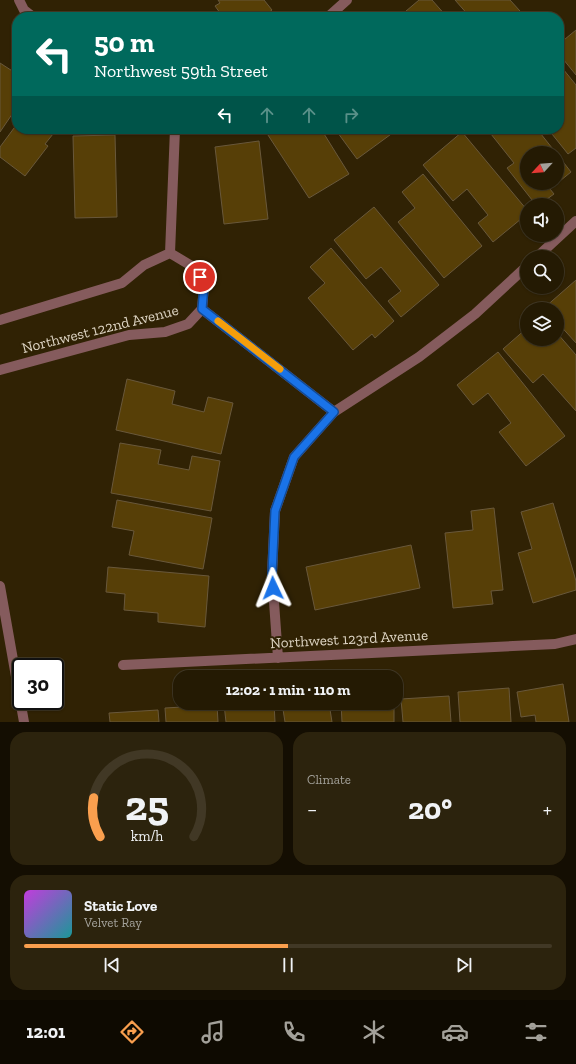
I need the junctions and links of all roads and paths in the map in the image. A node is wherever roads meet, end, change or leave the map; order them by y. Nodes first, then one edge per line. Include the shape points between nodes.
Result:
1 (19, 0) edge
2 (347, 0) edge
3 (27, 12) edge
4 (334, 12) edge
5 (175, 134) edge
6 (576, 221) edge
7 (545, 250) edge
8 (170, 253) junction
9 (520, 272) edge
10 (202, 309) junction
11 (0, 320) edge
12 (0, 370) edge
13 (334, 412) junction
14 (0, 586) edge
15 (576, 639) edge
16 (278, 658) junction
17 (123, 665) dead end
18 (24, 722) edge

1 - 3 street
2 - 4 street
5 - 8 street
6 - 7 street
8 - 10 street via 195,268 204,286
8 - 11 street via 144,265 122,283
9 - 13 street via 475,314 419,357
10 - 12 street, Northwest 122nd Avenue via 188,324 165,332 129,335
10 - 13 street
13 - 16 street via 294,457 275,511 272,574
14 - 18 street
15 - 16 street, Northwest 123rd Avenue via 555,644
16 - 17 street, Northwest 123rd Avenue

